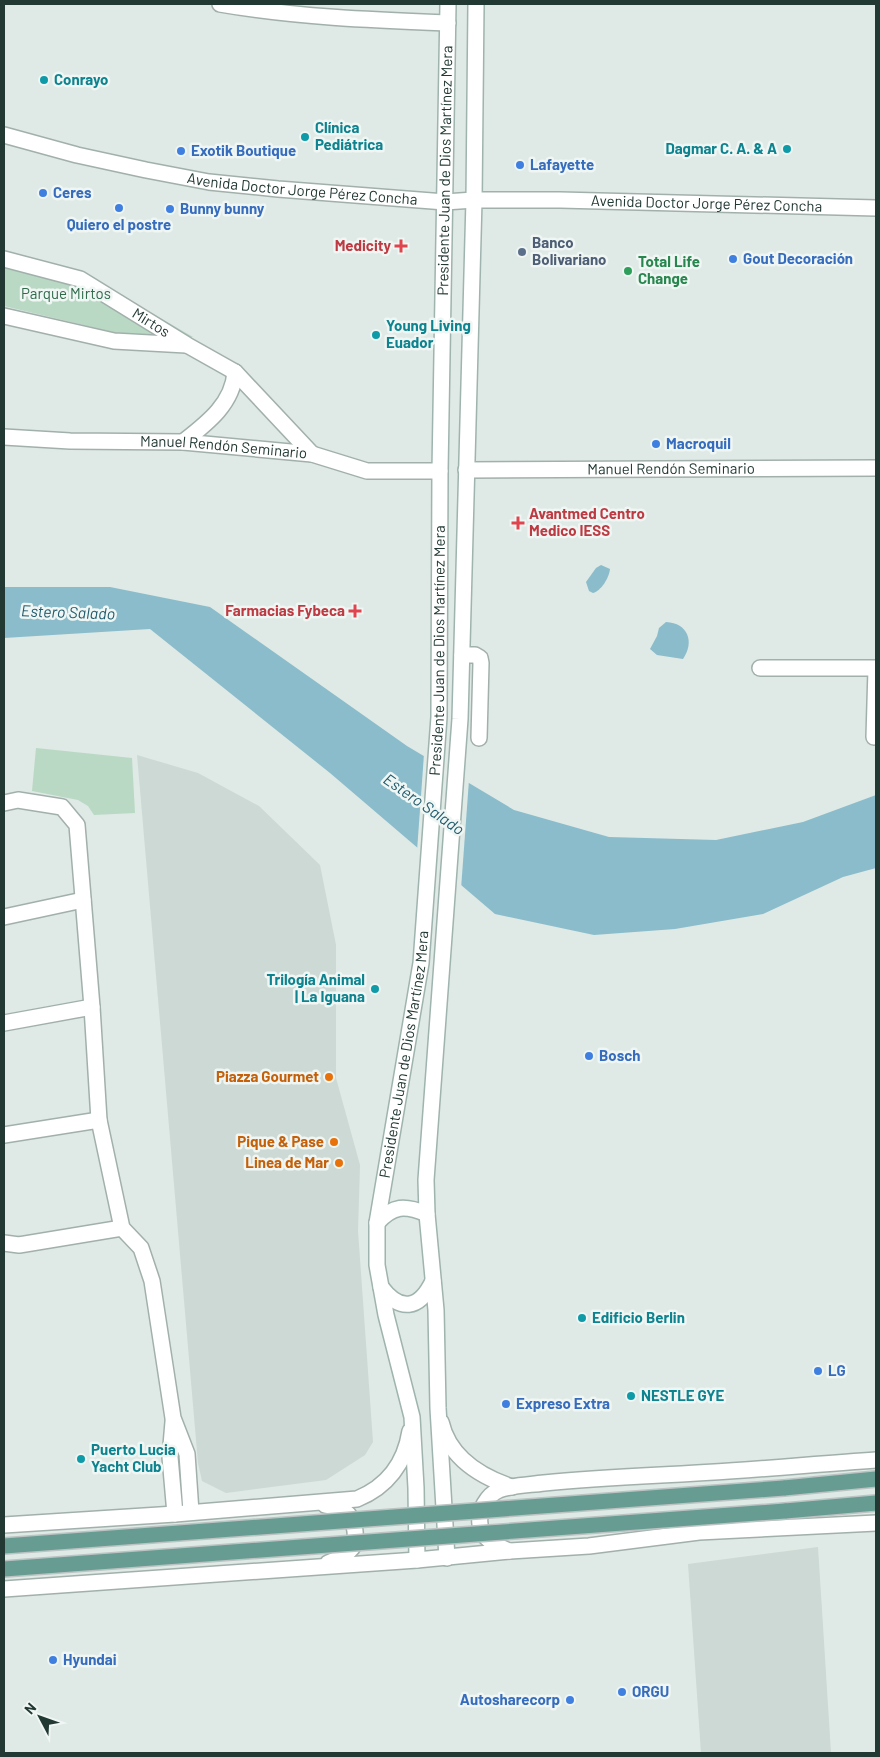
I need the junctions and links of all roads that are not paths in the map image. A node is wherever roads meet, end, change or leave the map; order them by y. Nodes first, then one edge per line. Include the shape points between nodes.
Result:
1 (220, 4) edge
2 (448, 4) edge
3 (476, 4) edge
4 (448, 24) junction
5 (4, 135) edge
6 (474, 200) junction
7 (445, 202) junction
8 (876, 208) edge
9 (4, 259) edge
10 (4, 316) edge
11 (187, 345) junction
12 (235, 372) junction
13 (4, 437) edge
14 (182, 442) junction
15 (312, 454) junction
16 (876, 468) edge
17 (466, 470) junction
18 (440, 471) junction
19 (462, 655) junction
20 (760, 668) dead end
21 (876, 669) edge
22 (874, 737) dead end
23 (478, 738) dead end
24 (4, 803) edge
25 (83, 900) junction
26 (4, 917) edge
27 (92, 1007) junction
28 (4, 1023) edge
29 (99, 1120) junction
30 (4, 1135) edge
31 (427, 1214) junction
32 (378, 1223) junction
33 (122, 1228) junction
34 (4, 1243) edge
35 (432, 1281) junction
36 (381, 1287) junction
37 (438, 1408) junction
38 (412, 1417) junction
39 (173, 1418) junction
40 (876, 1460) edge
41 (876, 1479) edge
42 (512, 1487) junction
43 (316, 1503) junction
44 (876, 1503) edge
45 (191, 1512) junction
46 (175, 1514) junction
47 (876, 1523) edge
48 (4, 1525) edge
49 (4, 1546) edge
50 (510, 1551) junction
51 (447, 1558) junction
52 (417, 1560) junction
53 (319, 1566) junction
54 (4, 1569) edge
55 (4, 1589) edge

1 - 4 street via 347,19
2 - 4 street, Presidente Juan de Dios Martínez Mera
3 - 6 street, Presidente Juan de Dios Martínez Mera
4 - 7 street, Presidente Juan de Dios Martínez Mera
5 - 7 street, Avenida Doctor Jorge Pérez Concha via 209,182
6 - 7 street, Avenida Doctor Jorge Pérez Concha
6 - 8 street, Avenida Doctor Jorge Pérez Concha
6 - 17 street, Presidente Juan de Dios Martínez Mera
7 - 18 street, Presidente Juan de Dios Martínez Mera
9 - 11 street, Mirtos via 80,279
10 - 11 street, Mirtos via 114,341
11 - 12 street, Mirtos
12 - 14 street via 231,392 218,411
12 - 15 street, Mirtos
13 - 14 street, Manuel Rendón Seminario
14 - 15 street, Manuel Rendón Seminario
15 - 18 street, Manuel Rendón Seminario via 367,471
16 - 17 street, Manuel Rendón Seminario
17 - 19 street, Presidente Juan de Dios Martínez Mera
18 - 32 street, Presidente Juan de Dios Martínez Mera via 439,717 421,963
19 - 23 street via 475,655 481,663
19 - 31 street, Presidente Juan de Dios Martínez Mera via 426,1180
20 - 21 street
21 - 22 street
24 - 25 street via 18,800 62,807 76,825
25 - 26 street
25 - 27 street
27 - 28 street
27 - 29 street
29 - 30 street
29 - 33 street
31 - 32 street via 398,1208 391,1210
31 - 35 street, Presidente Juan de Dios Martínez Mera
32 - 36 street, Presidente Juan de Dios Martínez Mera via 376,1259
33 - 34 street via 19,1245
33 - 39 street via 141,1248 152,1281
35 - 36 street via 420,1300 410,1304 394,1301
35 - 37 street, Presidente Juan de Dios Martínez Mera via 436,1310
36 - 38 street, Presidente Juan de Dios Martínez Mera
37 - 42 street via 444,1434 458,1455 480,1474
37 - 51 street, Presidente Juan de Dios Martínez Mera
38 - 43 street via 406,1451 379,1486 357,1498
38 - 52 street, Presidente Juan de Dios Martínez Mera
39 - 45 street via 187,1454
39 - 46 street via 170,1457
40 - 42 street via 583,1479
41 - 49 main road, bridge
42 - 50 street via 497,1491 490,1497 482,1506 480,1517 484,1535
43 - 45 street
43 - 53 street via 348,1514 355,1532 352,1548 337,1560
44 - 54 main road, bridge
45 - 46 street
46 - 48 street
47 - 50 street via 699,1532 588,1546
50 - 51 street
51 - 52 street
52 - 53 street
53 - 55 street

